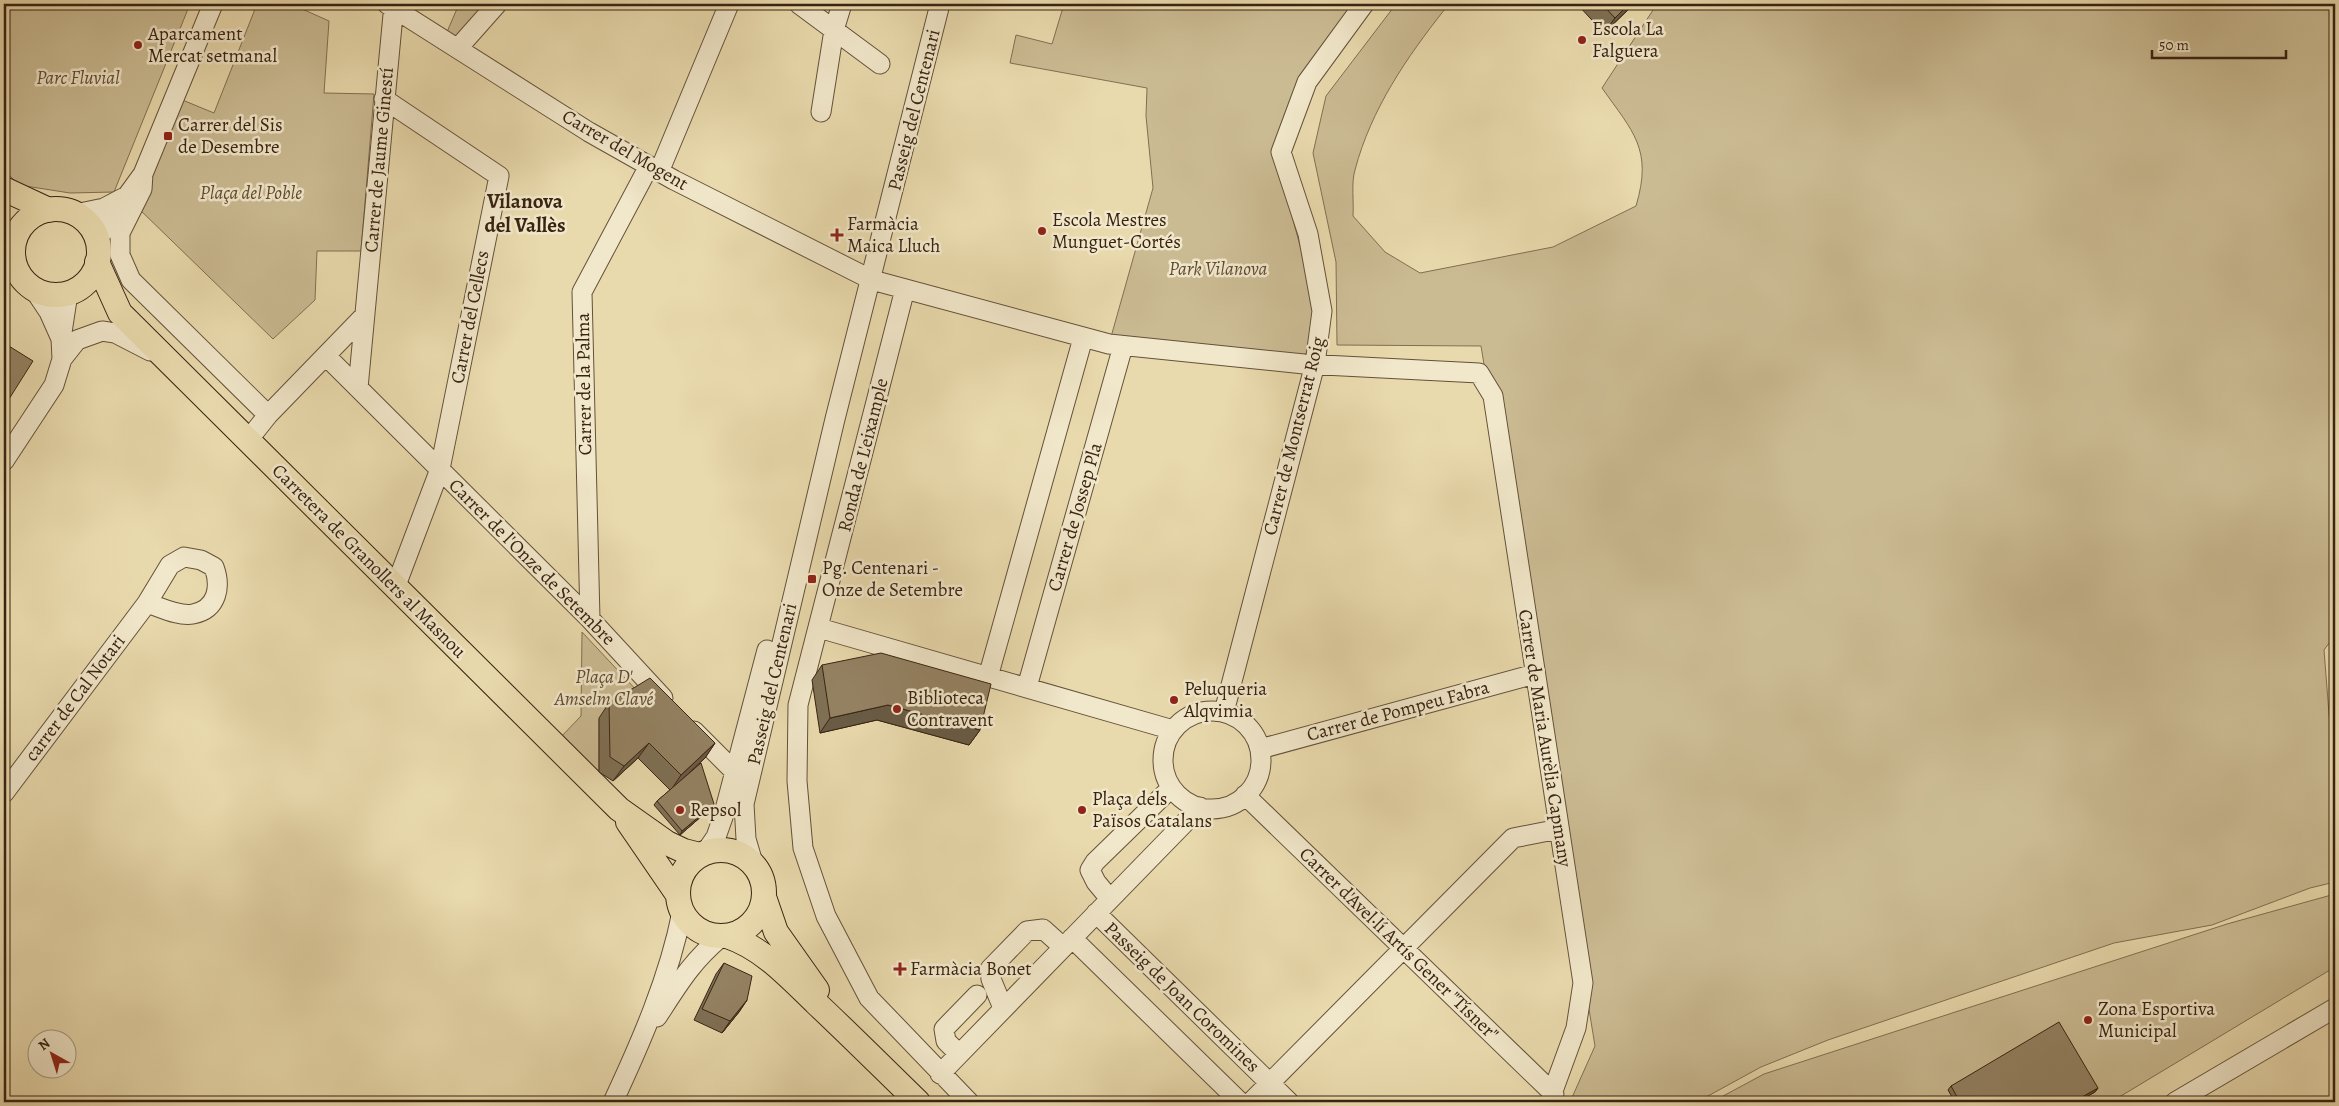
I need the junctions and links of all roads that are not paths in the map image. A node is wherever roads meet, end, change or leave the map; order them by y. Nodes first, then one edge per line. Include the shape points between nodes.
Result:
1 (213, 4) edge
2 (497, 4) edge
3 (729, 4) edge
4 (799, 4) edge
5 (842, 4) edge
6 (940, 4) edge
7 (1364, 4) edge
8 (391, 5) edge
9 (834, 30) junction
10 (458, 48) junction
11 (880, 64) dead end
12 (384, 100) junction
13 (821, 112) dead end
14 (654, 169) junction
15 (144, 174) junction
16 (4, 189) edge
17 (126, 196) junction
18 (49, 210) junction
19 (75, 214) junction
20 (4, 216) edge
21 (15, 239) junction
22 (97, 252) junction
23 (872, 280) junction
24 (33, 288) junction
25 (905, 289) junction
26 (68, 293) junction
27 (120, 313) junction
28 (364, 316) junction
29 (1083, 338) junction
30 (61, 339) junction
31 (1123, 346) junction
32 (326, 356) junction
33 (62, 359) junction
34 (1315, 364) junction
35 (170, 365) junction
36 (1479, 373) joint
37 (358, 388) junction
38 (268, 415) junction
39 (835, 419) junction
40 (248, 440) junction
41 (4, 462) edge
42 (440, 469) junction
43 (395, 588) junction
44 (147, 603) dead end
45 (590, 619) junction
46 (819, 628) junction
47 (1535, 674) junction
48 (988, 676) junction
49 (1027, 687) junction
50 (1224, 712) junction
51 (1173, 730) junction
52 (1260, 749) junction
53 (734, 771) junction
54 (5, 788) edge
55 (1171, 788) junction
56 (1245, 795) junction
57 (1200, 807) junction
58 (619, 809) junction
59 (1559, 829) junction
60 (702, 854) junction
61 (753, 863) junction
62 (1110, 899) junction
63 (765, 900) junction
64 (680, 904) junction
65 (1096, 913) junction
66 (724, 937) junction
67 (1068, 942) junction
68 (1405, 949) junction
69 (977, 995) dead end
70 (1004, 1008) junction
71 (2335, 1008) edge
72 (847, 1032) junction
73 (638, 1048) junction
74 (959, 1054) junction
75 (940, 1074) junction
76 (1270, 1083) junction
77 (1551, 1098) edge
78 (613, 1102) edge
79 (918, 1102) edge
80 (969, 1102) edge
81 (1240, 1102) edge
82 (1251, 1102) edge
83 (1289, 1102) edge
84 (2175, 1102) edge

1 - 15 street
2 - 10 street
3 - 14 street, Carrer de la Palma
4 - 9 street
5 - 9 street
6 - 23 street, Passeig del Centenari
7 - 34 street, Carrer de Montserrat Roig via 1307,82 1281,152 1308,234 1322,311
8 - 10 street, Carrer del Mogent
8 - 12 street, Carrer de Jaume Ginestí
9 - 11 street
9 - 13 street
10 - 14 street, Carrer del Mogent via 589,132
12 - 28 street, Carrer de Jaume Ginestí
12 - 42 street, Carrer del Cellecs via 499,176
14 - 23 street, Carrer del Mogent
14 - 45 street, Carrer de la Palma via 582,292
15 - 17 street
15 - 38 street via 142,189 120,233 120,255 131,280
16 - 18 main road
17 - 19 street via 104,208
17 - 22 street
18 - 19 main road
18 - 21 main road via 28,220
19 - 22 main road via 87,222
20 - 21 main road
21 - 24 main road via 16,266 22,279
22 - 26 main road via 87,282
22 - 27 main road, Carretera de Granollers al Masnou
23 - 25 street, Carrer del Mogent
23 - 39 street, Passeig del Centenari
24 - 26 main road via 47,294
24 - 30 street
25 - 29 street, Carrer del Mogent
25 - 46 street, Ronda de L'eixample
26 - 27 main road, Carretera de Granollers al Masnou
26 - 30 street
27 - 35 main road, Carretera de Granollers al Masnou
28 - 32 street
28 - 37 street, Carrer de Jaume Ginestí
29 - 31 street, Carrer del Mogent
29 - 48 street
30 - 33 street
31 - 34 street, Carrer del Mogent
31 - 49 street, Carrer de Jossep Pla
32 - 37 street, Carrer de l'Onze de Setembre
32 - 38 street
33 - 35 street via 77,340 102,330 133,341
33 - 41 street via 54,385
34 - 36 street, Carrer del Mogent
34 - 50 street, Carrer de Montserrat Roig
35 - 40 main road, Carretera de Granollers al Masnou
36 - 47 street, Carrer de Maria Aurèlia Capmany via 1493,396
37 - 42 street, Carrer de l'Onze de Setembre
38 - 40 street
39 - 53 street, Passeig del Centenari via 805,508
39 - 61 street, Passeig del Centenari via 744,804 746,839
40 - 43 main road, Carretera de Granollers al Masnou
42 - 43 street, Carrer del Cellecs
42 - 45 street, Carrer de l'Onze de Setembre
43 - 58 main road, Carretera de Granollers al Masnou
44 - 54 street, carrer de Cal Notari
45 - 53 street, Carrer de l'Onze de Setembre
46 - 48 street
46 - 75 street, Ronda de L'eixample via 798,705 797,781 803,848 826,916 869,998
47 - 52 street, Carrer de Pompeu Fabra
47 - 59 street, Carrer de Maria Aurèlia Capmany
48 - 49 street
49 - 51 street
50 - 51 street via 1190,715
50 - 52 street via 1240,719 1253,733
51 - 55 street via 1164,745 1162,762
52 - 56 street via 1257,779
53 - 60 street, Passeig del Centenari via 716,837
55 - 57 street via 1188,803
55 - 62 street via 1090,870
56 - 57 street via 1224,808
56 - 68 street, Carrer d'Avel·lí Artís Gener "Tísner"
57 - 62 street
58 - 60 main road, Carretera de Granollers al Masnou via 666,843
58 - 64 main road, Carretera de Granollers al Masnou
59 - 68 street via 1513,838
59 - 77 street, Carrer de Maria Aurèlia Capmany via 1583,983 1576,1028
60 - 61 main road via 726,850 736,852
60 - 64 main road via 684,870
61 - 63 main road via 763,880
62 - 65 street
63 - 66 main road via 757,919 749,927
63 - 72 main road via 776,932
64 - 66 main road via 693,926 709,935
64 - 73 street via 677,938
65 - 67 street
65 - 76 street, Passeig de Joan Coromines
66 - 72 main road via 748,944 766,957
66 - 73 street via 699,955 685,973
67 - 70 street
67 - 70 street, Passeig de Joan Coromines via 1035,928 1027,931 990,969 991,980
67 - 81 street, Passeig de Joan Coromines
68 - 76 street
68 - 77 street, Carrer d'Avel·lí Artís Gener "Tísner"
69 - 74 street via 944,1029 946,1041
70 - 74 street
71 - 84 street
72 - 79 main road
73 - 78 street
74 - 75 street
75 - 80 street, Ronda de L'eixample
76 - 82 street
76 - 83 street, Passeig de Joan Coromines

